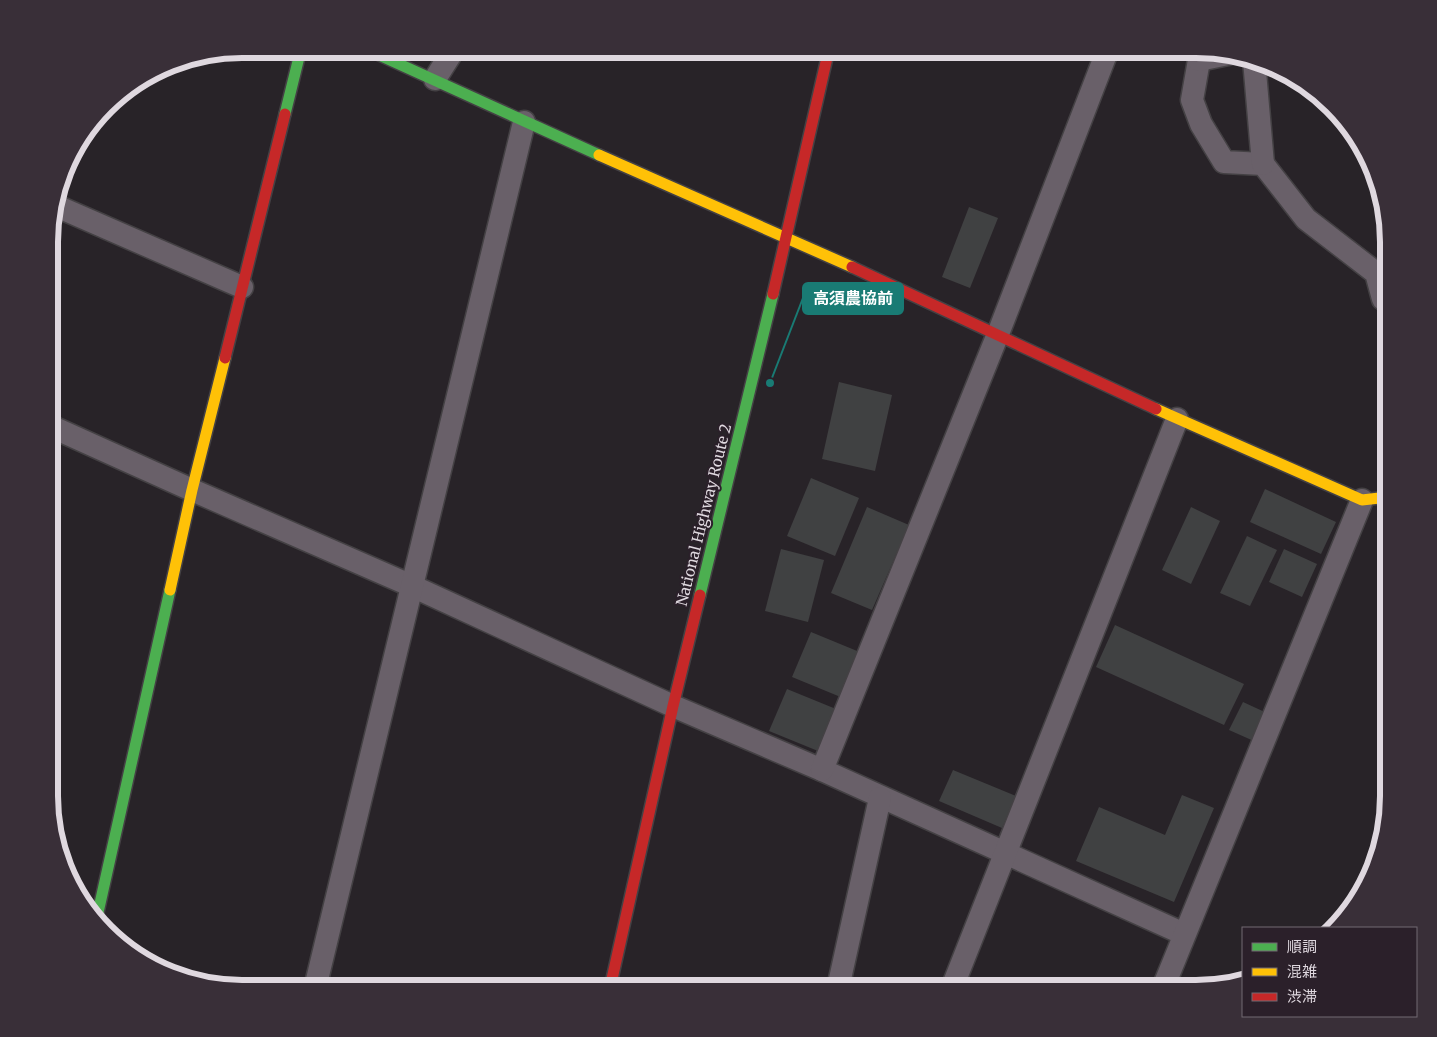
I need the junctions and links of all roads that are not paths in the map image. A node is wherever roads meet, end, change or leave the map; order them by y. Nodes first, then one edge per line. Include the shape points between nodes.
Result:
1 (299, 58) edge
2 (387, 58) edge
3 (448, 58) edge
4 (827, 58) edge
5 (1105, 58) edge
6 (1197, 58) edge
7 (1255, 67) edge
8 (435, 79) junction
9 (524, 122) junction
10 (1263, 164) junction
11 (61, 208) edge
12 (787, 237) junction
13 (242, 287) junction
14 (1380, 288) edge
15 (998, 334) junction
16 (1177, 419) junction
17 (58, 430) edge
18 (192, 490) junction
19 (1380, 498) edge
20 (1362, 500) junction
21 (412, 586) junction
22 (673, 706) junction
23 (822, 770) junction
24 (880, 798) junction
25 (1006, 853) junction
26 (98, 910) edge
27 (1184, 934) junction
28 (317, 980) edge
29 (612, 980) edge
30 (840, 980) edge
31 (955, 980) edge
32 (1166, 980) edge

1 - 13 main road
2 - 8 main road
3 - 8 street
4 - 12 main road, National Highway Route 2
5 - 15 street
6 - 10 street via 1192,100 1200,124 1224,162
7 - 10 street
8 - 9 main road
9 - 12 main road
9 - 21 street
10 - 14 street via 1306,219 1376,273
11 - 13 street
12 - 15 main road
12 - 22 main road, National Highway Route 2
13 - 18 main road
15 - 16 main road
15 - 23 street
16 - 20 main road
16 - 25 street
17 - 18 street
18 - 21 street
18 - 26 main road
19 - 20 main road
20 - 27 street
21 - 22 street
21 - 28 street
22 - 23 street
22 - 29 main road, National Highway Route 2
23 - 24 street
24 - 25 street
24 - 30 street
25 - 27 street
25 - 31 street
27 - 32 street

